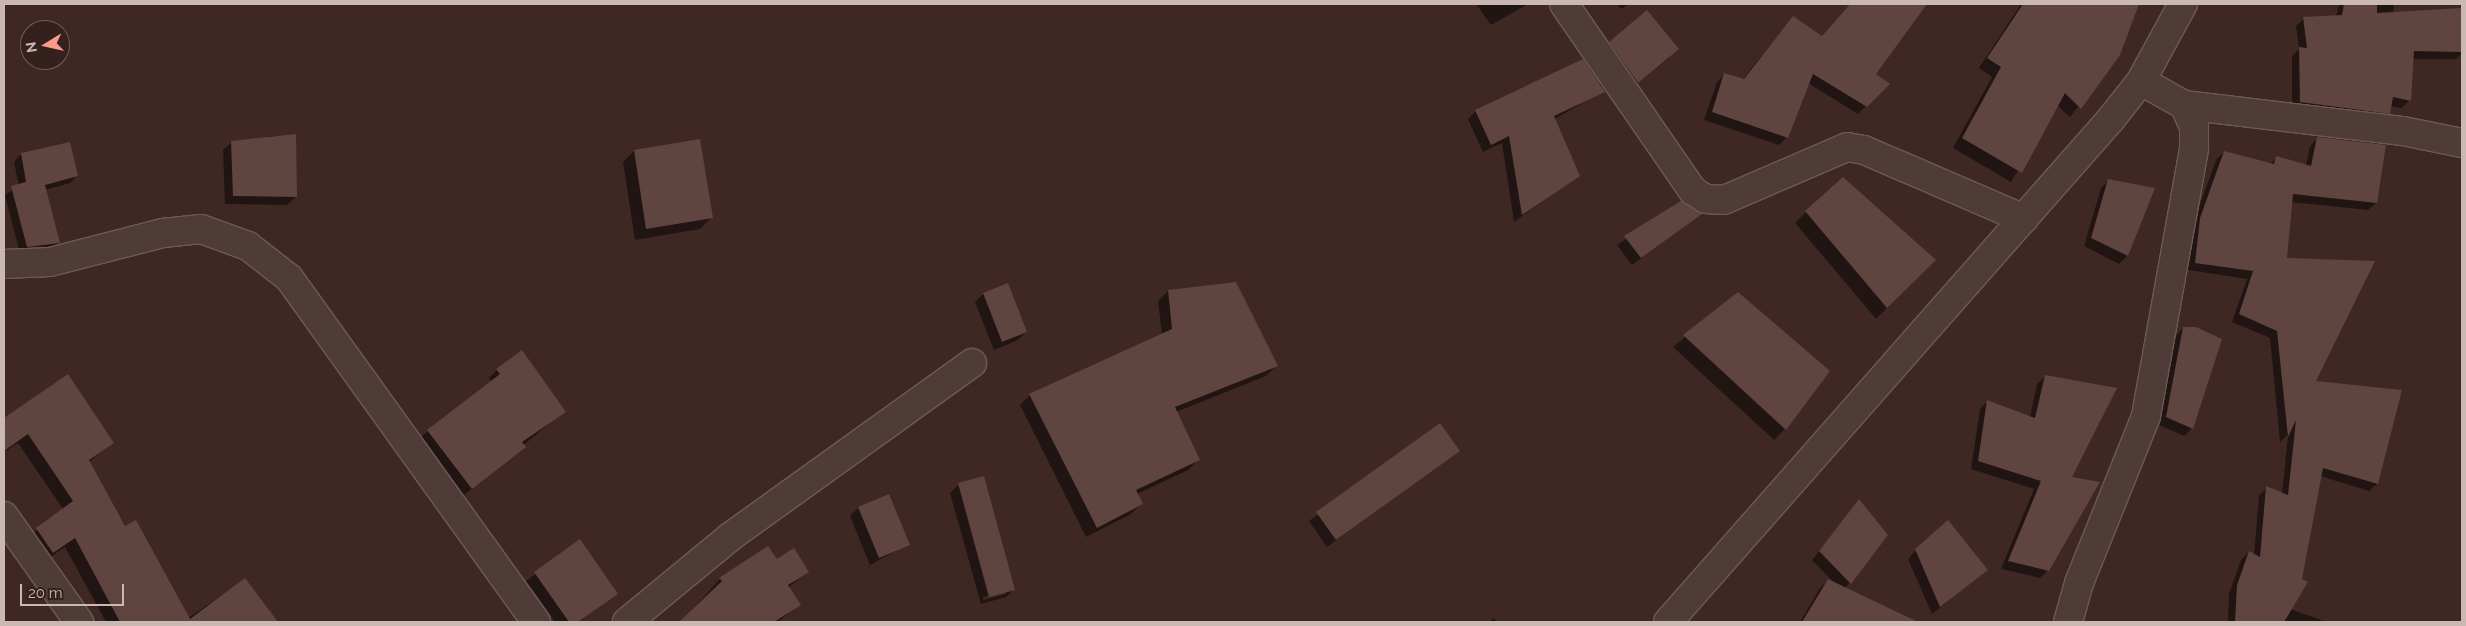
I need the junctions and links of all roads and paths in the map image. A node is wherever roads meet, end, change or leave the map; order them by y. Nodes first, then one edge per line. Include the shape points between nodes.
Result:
1 (1564, 4) edge
2 (2183, 4) edge
3 (2141, 81) junction
4 (2184, 105) junction
5 (2462, 142) edge
6 (2024, 219) junction
7 (4, 264) edge
8 (972, 363) dead end
9 (4, 516) edge
10 (79, 622) edge
11 (536, 622) edge
12 (627, 622) edge
13 (1668, 622) edge
14 (2068, 622) edge

1 - 6 street via 1693,192 1706,199 1724,200 1847,147 1864,150
2 - 3 street
3 - 4 street
3 - 6 street
4 - 5 street via 2403,131
4 - 14 street via 2194,127 2194,148 2146,416 2079,583
6 - 13 street
7 - 11 street via 50,262 164,233 201,229 248,246 289,278
8 - 12 street via 730,537
9 - 10 street

